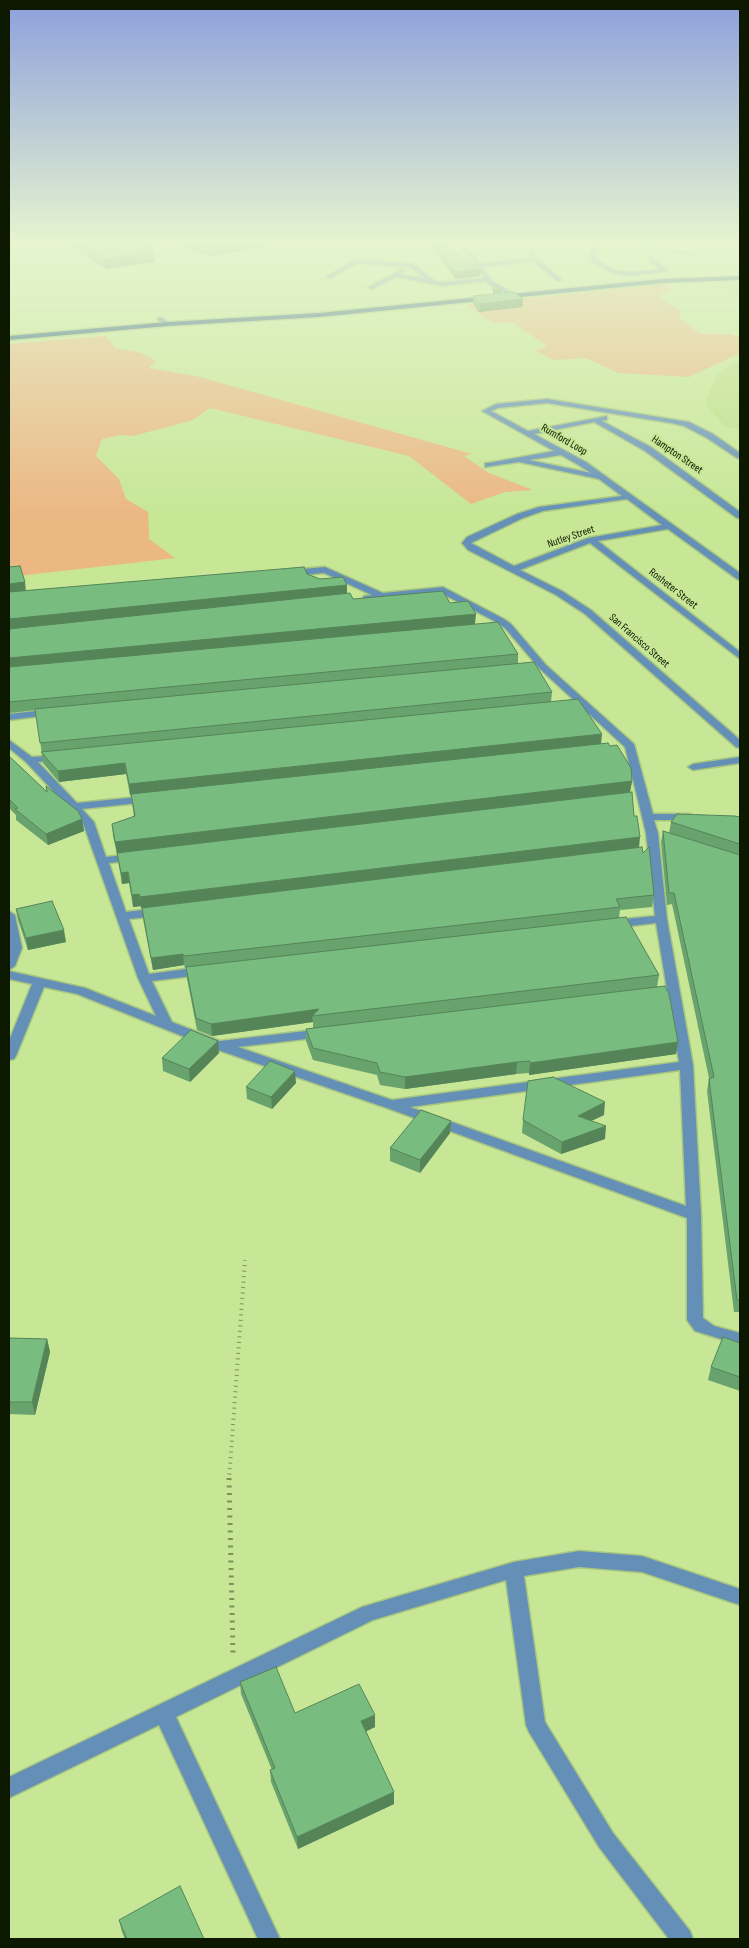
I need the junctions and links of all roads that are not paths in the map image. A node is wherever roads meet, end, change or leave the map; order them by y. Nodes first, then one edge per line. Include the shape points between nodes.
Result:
1 (44, 335) edge
2 (9, 338) edge
3 (623, 413) junction
4 (596, 420) junction
5 (528, 432) junction
6 (564, 452) junction
7 (740, 456) edge
8 (522, 461) junction
9 (488, 465) dead end
10 (602, 478) junction
11 (628, 497) junction
12 (740, 516) edge
13 (669, 526) junction
14 (591, 540) junction
15 (512, 570) junction
16 (285, 574) edge
17 (740, 577) edge
18 (382, 596) junction
19 (354, 599) edge
20 (508, 626) junction
21 (489, 628) edge
22 (740, 656) edge
23 (68, 711) edge
24 (9, 717) edge
25 (9, 743) edge
26 (740, 745) edge
27 (630, 746) junction
28 (611, 748) edge
29 (69, 756) edge
30 (30, 760) junction
31 (740, 760) edge
32 (693, 768) dead end
33 (161, 797) edge
34 (73, 807) junction
35 (647, 817) junction
36 (703, 817) edge
37 (141, 856) edge
38 (101, 861) junction
39 (171, 910) edge
40 (9, 915) edge
41 (121, 916) junction
42 (661, 918) junction
43 (602, 925) edge
44 (9, 966) edge
45 (212, 970) edge
46 (9, 975) edge
47 (144, 978) junction
48 (40, 981) junction
49 (167, 1026) junction
50 (336, 1031) edge
51 (217, 1045) junction
52 (9, 1056) edge
53 (686, 1065) junction
54 (392, 1105) junction
55 (694, 1215) junction
56 (740, 1339) edge
57 (514, 1570) junction
58 (740, 1597) edge
59 (164, 1713) junction
60 (9, 1788) edge
61 (269, 1939) edge
62 (682, 1939) edge

1 - 2 main road
3 - 4 street
3 - 5 street, Rumford Loop via 541,401 496,406 486,411
3 - 7 street via 686,424
4 - 5 street
4 - 12 street, Hampton Street via 648,449
5 - 6 street, Rumford Loop
6 - 8 street
6 - 10 street, Rumford Loop
8 - 9 street
8 - 10 street
10 - 11 street, Rumford Loop
11 - 13 street, Rumford Loop
11 - 15 street, San Francisco Street via 542,509 520,516 466,543
13 - 14 street, Nutley Street
13 - 17 street, Rumford Loop
14 - 15 street, Nutley Street
14 - 22 street, Rosheter Street
15 - 26 street, San Francisco Street via 559,593 588,612
16 - 18 street via 325,570
18 - 19 street
18 - 20 street via 440,589
20 - 21 street
20 - 27 street via 538,668
23 - 24 street
25 - 30 street
27 - 28 street
27 - 35 street via 637,797
29 - 30 street
30 - 34 street
31 - 32 street
33 - 34 street
34 - 38 street via 88,822
35 - 36 street
35 - 42 street via 656,834 650,852
37 - 38 street
38 - 41 street
39 - 41 street
40 - 44 street via 16,948
41 - 47 street
42 - 43 street
42 - 53 street via 668,991
45 - 47 street
46 - 48 street
47 - 49 street
48 - 49 street via 81,991
48 - 52 street
49 - 51 street
50 - 51 street
51 - 54 street
53 - 54 street
53 - 55 street
54 - 55 street
55 - 56 street via 695,1320 710,1331
57 - 58 street via 579,1559 642,1564
57 - 59 street via 369,1613
57 - 62 street via 536,1725 606,1840
59 - 60 street
59 - 61 street

